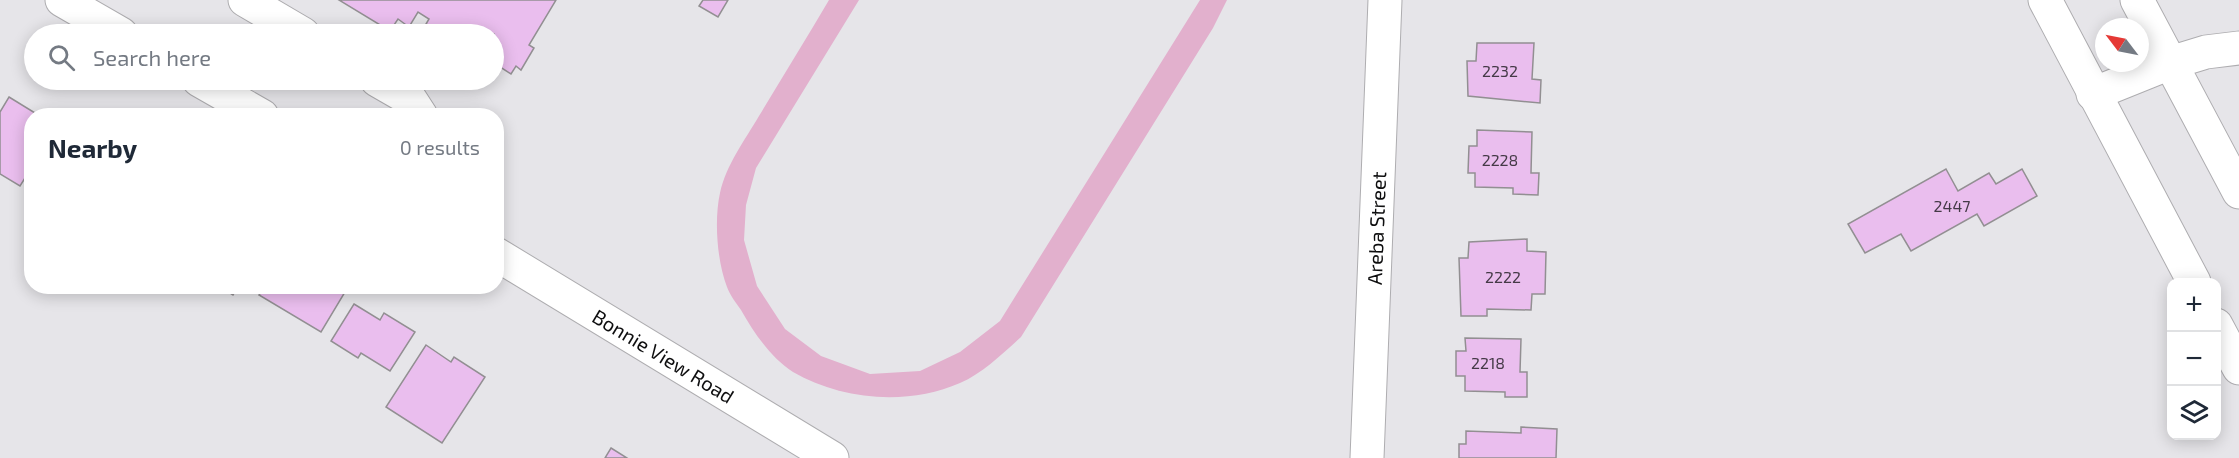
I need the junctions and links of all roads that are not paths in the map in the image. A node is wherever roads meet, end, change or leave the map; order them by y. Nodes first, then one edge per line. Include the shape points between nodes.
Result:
1 (62, 0) edge
2 (245, 0) edge
3 (1385, 0) edge
4 (2045, 0) edge
5 (2137, 0) edge
6 (104, 24) edge
7 (286, 24) edge
8 (2239, 48) edge
9 (2170, 63) junction
10 (216, 90) edge
11 (394, 90) edge
12 (2093, 94) junction
13 (248, 108) edge
14 (416, 108) edge
15 (2239, 192) edge
16 (504, 259) edge
17 (2192, 278) edge
18 (2221, 332) edge
19 (2239, 368) edge
20 (832, 458) edge
21 (1367, 458) edge

1 - 6 street
2 - 7 street
3 - 21 street, Areba Street
4 - 12 street
5 - 9 street
8 - 9 street via 2206,52
9 - 12 street
9 - 15 street
10 - 13 street
11 - 14 street via 410,99
12 - 17 street
16 - 20 street, Bonnie View Road
18 - 19 street

